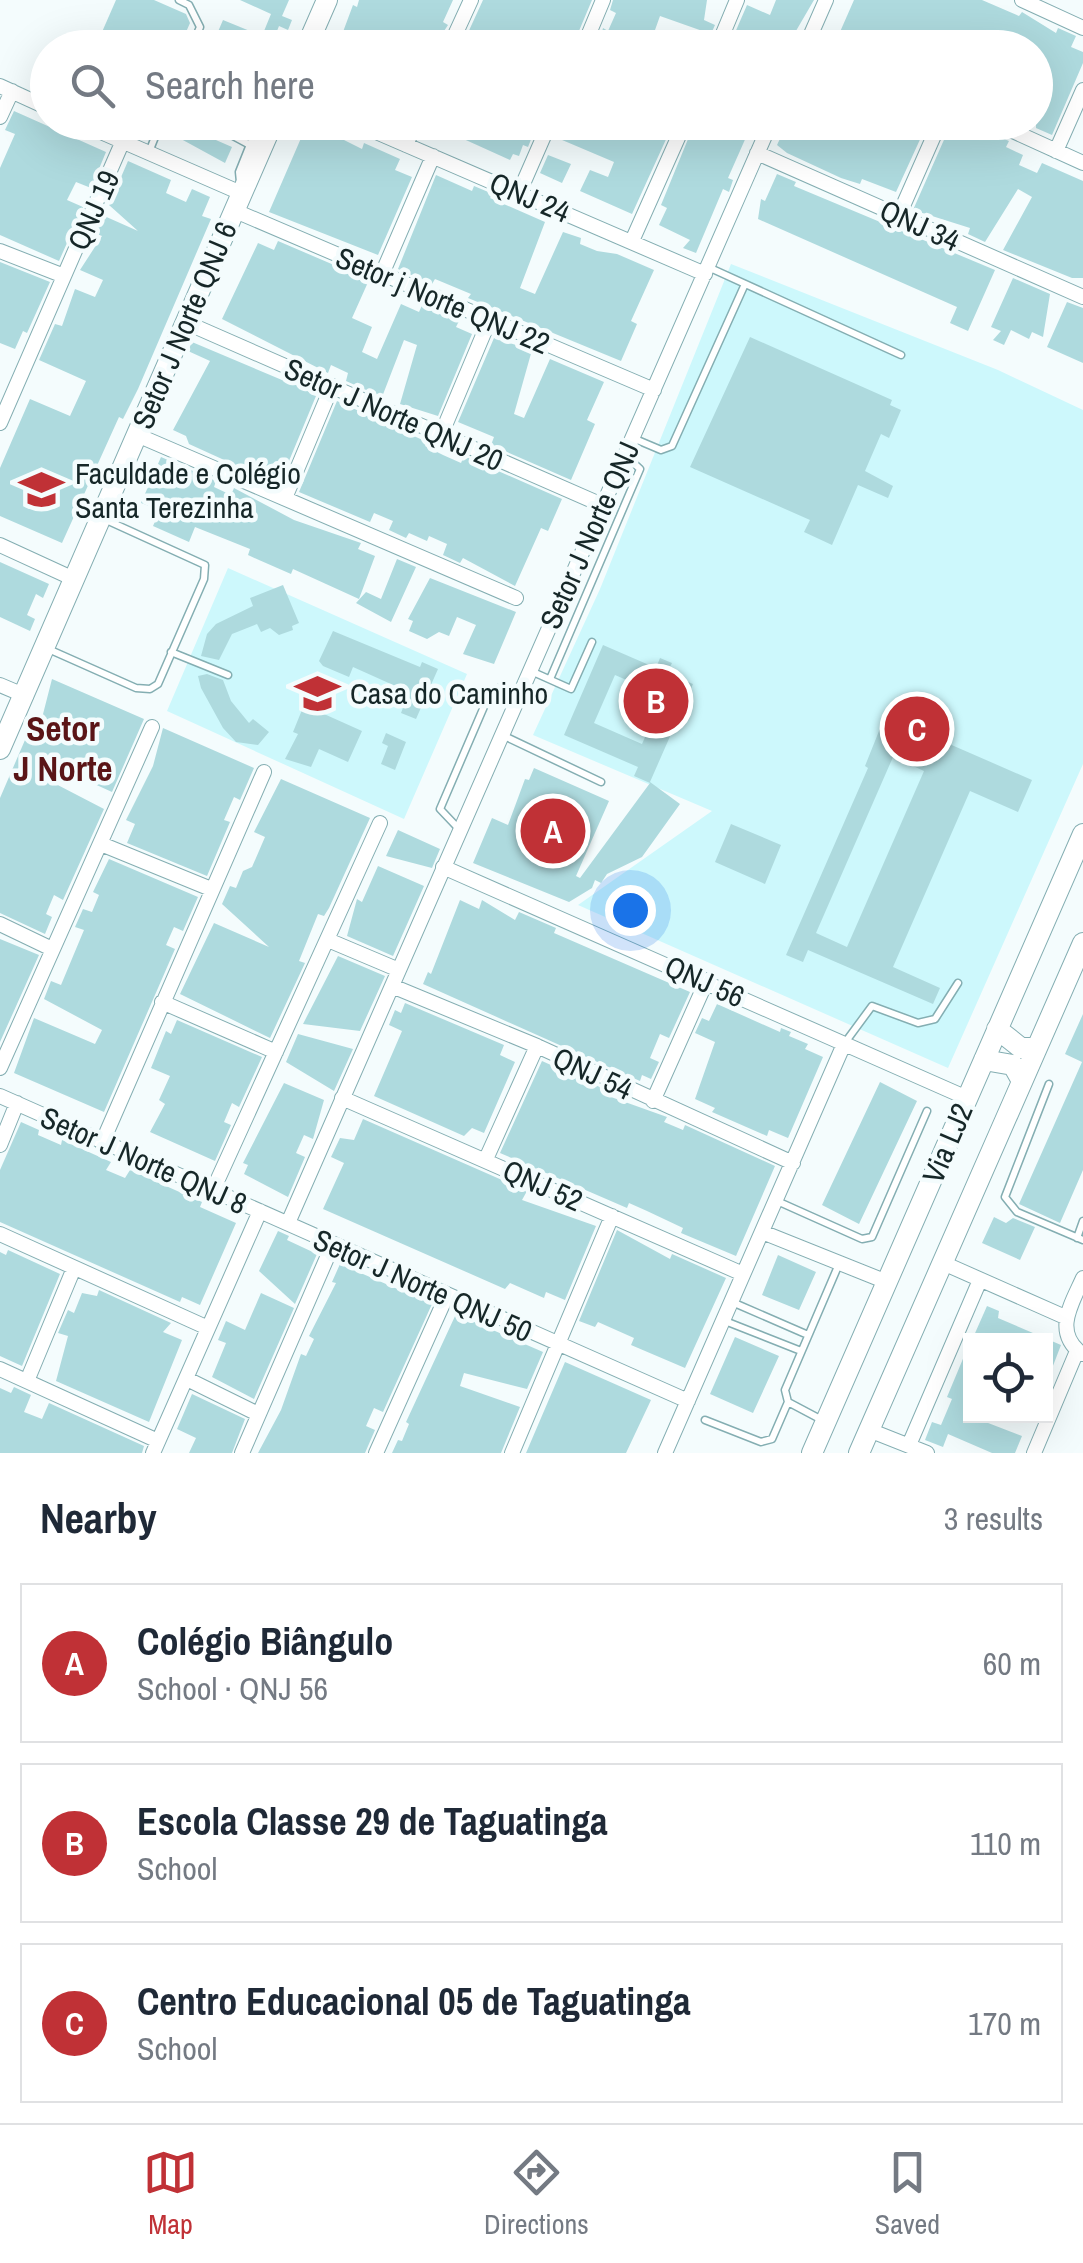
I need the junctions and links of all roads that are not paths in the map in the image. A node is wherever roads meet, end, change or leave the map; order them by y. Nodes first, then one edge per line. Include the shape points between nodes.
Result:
1 (179, 0) edge
2 (327, 0) edge
3 (604, 0) edge
4 (738, 0) edge
5 (826, 0) edge
6 (1022, 0) edge
7 (468, 1) edge
8 (1083, 28) edge
9 (198, 30) edge
10 (314, 30) edge
11 (456, 30) edge
12 (590, 30) edge
13 (725, 30) edge
14 (816, 30) edge
15 (6, 88) edge
16 (1083, 90) edge
17 (30, 99) edge
18 (0, 118) edge
19 (116, 140) edge
20 (153, 140) edge
21 (242, 140) edge
22 (252, 140) edge
23 (266, 140) edge
24 (394, 140) edge
25 (408, 140) edge
26 (542, 140) edge
27 (677, 140) edge
28 (763, 140) edge
29 (932, 140) edge
30 (1034, 140) edge
31 (122, 143) junction
32 (250, 144) junction
33 (406, 145) junction
34 (1056, 150) junction
35 (148, 153) junction
36 (758, 153) junction
37 (433, 156) junction
38 (1083, 162) edge
39 (519, 193) junction
40 (237, 201) junction
41 (899, 215) junction
42 (632, 241) junction
43 (6, 253) edge
44 (707, 271) junction
45 (382, 274) junction
46 (64, 276) junction
47 (746, 284) junction
48 (1083, 297) edge
49 (489, 321) junction
50 (187, 322) junction
51 (901, 354) dead end
52 (332, 386) junction
53 (654, 390) junction
54 (0, 424) edge
55 (137, 435) junction
56 (441, 435) junction
57 (632, 438) junction
58 (624, 455) junction
59 (285, 498) junction
60 (602, 505) junction
61 (100, 517) junction
62 (0, 545) edge
63 (571, 574) junction
64 (74, 579) junction
65 (591, 583) junction
66 (516, 598) dead end
67 (592, 642) dead end
68 (45, 648) junction
69 (172, 652) junction
70 (529, 670) junction
71 (228, 675) dead end
72 (550, 680) junction
73 (0, 685) edge
74 (520, 691) junction
75 (26, 696) junction
76 (152, 727) dead end
77 (500, 735) junction
78 (0, 749) edge
79 (264, 772) dead end
80 (602, 782) dead end
81 (380, 823) dead end
82 (460, 828) junction
83 (1083, 834) edge
84 (102, 844) junction
85 (443, 867) junction
86 (211, 890) junction
87 (0, 924) edge
88 (328, 940) junction
89 (1083, 943) edge
90 (52, 950) junction
91 (398, 970) junction
92 (706, 980) junction
93 (958, 983) dead end
94 (392, 986) junction
95 (162, 1002) junction
96 (997, 1029) junction
97 (844, 1044) junction
98 (537, 1046) junction
99 (1036, 1048) junction
100 (276, 1052) junction
101 (984, 1060) junction
102 (0, 1068) edge
103 (1022, 1081) junction
104 (1049, 1084) dead end
105 (0, 1096) edge
106 (342, 1098) junction
107 (966, 1098) junction
108 (654, 1101) junction
109 (18, 1104) junction
110 (927, 1110) dead end
111 (102, 1142) junction
112 (0, 1145) edge
113 (486, 1159) junction
114 (793, 1163) junction
115 (213, 1190) junction
116 (776, 1201) junction
117 (260, 1210) junction
118 (612, 1216) junction
119 (1083, 1220) edge
120 (288, 1224) junction
121 (762, 1232) junction
122 (0, 1234) edge
123 (1080, 1239) edge
124 (333, 1244) junction
125 (840, 1263) junction
126 (943, 1263) junction
127 (74, 1268) junction
128 (743, 1274) junction
129 (1083, 1278) edge
130 (980, 1280) junction
131 (888, 1282) junction
132 (446, 1294) junction
133 (731, 1302) junction
134 (1065, 1318) junction
135 (724, 1321) junction
136 (208, 1328) junction
137 (808, 1335) junction
138 (557, 1346) junction
139 (802, 1351) junction
140 (1080, 1353) edge
141 (0, 1369) edge
142 (189, 1380) junction
143 (26, 1381) junction
144 (688, 1401) junction
145 (788, 1402) junction
146 (258, 1414) junction
147 (705, 1420) dead end
148 (826, 1422) junction
149 (869, 1430) junction
150 (909, 1444) junction
151 (156, 1447) edge
152 (242, 1453) edge
153 (376, 1453) edge
154 (512, 1453) edge
155 (665, 1453) edge
156 (812, 1453) edge
157 (859, 1453) edge
158 (928, 1453) edge
159 (1034, 1453) edge

1 - 9 lane
2 - 10 main road
3 - 12 street
4 - 13 street
5 - 14 street
6 - 8 street
7 - 11 street
15 - 17 street
15 - 18 street
16 - 34 street
19 - 31 street, QNJ 19
20 - 35 lane
21 - 32 lane
22 - 32 lane
23 - 40 main road, Setor J Norte QNJ 6
24 - 33 street, QNJ 24
25 - 33 street
26 - 39 street
27 - 42 street
28 - 36 street, Setor J Norte QNJ
29 - 41 street
30 - 34 street
31 - 35 street, QNJ 19
31 - 46 street, QNJ 19
32 - 40 lane
33 - 37 street, QNJ 24
34 - 38 street
35 - 40 street, QNJ 19
36 - 41 street, QNJ 34
36 - 44 street, Setor J Norte QNJ
37 - 39 street, QNJ 24
37 - 45 street
39 - 42 street, QNJ 24
40 - 45 street, Setor j Norte QNJ 22
40 - 50 main road, Setor J Norte QNJ 6
41 - 48 street, QNJ 34
42 - 44 street, QNJ 24
43 - 46 street, QNJ 19
44 - 47 lane
44 - 53 street, Setor J Norte QNJ
45 - 49 street, Setor j Norte QNJ 22
46 - 54 street, QNJ 19
47 - 51 lane
47 - 57 lane via 672,446 662,450
49 - 53 street, Setor j Norte QNJ 22
49 - 56 street
50 - 52 street, Setor J Norte QNJ 20
50 - 55 main road, Setor J Norte QNJ 6
52 - 56 street, Setor J Norte QNJ 20
52 - 59 street
53 - 57 street, Setor J Norte QNJ
55 - 59 street
55 - 61 main road, Setor J Norte QNJ 6
56 - 60 street, Setor J Norte QNJ 20
57 - 58 street, Setor J Norte QNJ
58 - 60 street, Setor J Norte QNJ
58 - 65 lane via 640,469
59 - 66 street
60 - 63 street, Setor J Norte QNJ
61 - 64 main road, Setor J Norte QNJ 6
61 - 69 lane via 206,564
62 - 64 street
63 - 65 lane
63 - 70 street, Setor J Norte QNJ
64 - 68 main road, Setor J Norte QNJ 6
65 - 72 lane
67 - 72 lane via 572,689
68 - 69 lane via 143,690 158,684
68 - 75 main road, Setor J Norte QNJ 6
69 - 71 lane
70 - 72 lane
70 - 74 street, Setor J Norte QNJ
73 - 75 street
74 - 77 street, Setor J Norte QNJ
74 - 82 lane via 500,688 489,695 440,809
75 - 78 main road, Setor J Norte QNJ 6
76 - 84 street
77 - 80 lane
77 - 82 street, Setor J Norte QNJ
79 - 86 street
81 - 88 street
82 - 85 street, Setor J Norte QNJ
83 - 96 main road, Via LJ2
84 - 86 street
84 - 90 street
85 - 91 street, Setor J Norte QNJ
85 - 92 street, QNJ 56
86 - 95 street
87 - 90 street
88 - 91 street
88 - 100 street
89 - 99 main road, Via LJ2
90 - 102 street
91 - 94 street, Setor J Norte QNJ
92 - 97 street, QNJ 56
92 - 108 street
93 - 97 lane via 935,1019 918,1023 872,1006
94 - 98 street, QNJ 54
94 - 106 street, Setor J Norte QNJ
95 - 100 street
95 - 111 street
96 - 99 main road via 1021,1048
96 - 101 main road, Via LJ2
97 - 107 street, QNJ 56
97 - 114 street
98 - 108 street, QNJ 54
98 - 113 street
99 - 103 main road, Via LJ2
100 - 115 street
101 - 103 main road via 1005,1061
101 - 107 main road, Via LJ2
103 - 126 main road, Via LJ2
104 - 123 lane via 1005,1198 1017,1212
105 - 109 street, Setor J Norte QNJ 8
106 - 113 street, QNJ 52
106 - 120 street, Setor J Norte QNJ
107 - 131 main road, Via LJ2
108 - 114 street, QNJ 54
109 - 111 street, Setor J Norte QNJ 8
109 - 112 street
110 - 116 lane via 872,1237 862,1239
111 - 115 street, Setor J Norte QNJ 8
113 - 118 street, QNJ 52
114 - 116 street
115 - 117 street, Setor J Norte QNJ 8
116 - 121 street
117 - 120 street, Setor J Norte QNJ 8
117 - 136 street
118 - 128 street, QNJ 52
118 - 138 street
119 - 123 lane
120 - 124 street, Setor J Norte QNJ 50
121 - 125 street
121 - 128 street
122 - 127 street
124 - 132 street, Setor J Norte QNJ 50
124 - 146 street
125 - 131 street
125 - 137 lane
126 - 130 street
126 - 149 main road, Via LJ2
127 - 136 street
127 - 143 street
128 - 133 street
129 - 134 street
130 - 134 street
130 - 150 street
131 - 148 main road, Via LJ2
132 - 138 street, Setor J Norte QNJ 50
132 - 153 street
133 - 135 street
133 - 137 lane
134 - 140 street
135 - 139 lane
135 - 144 street
136 - 142 street
137 - 139 lane
138 - 144 street, Setor J Norte QNJ 50
138 - 154 street
139 - 145 lane via 786,1390
140 - 159 street
141 - 143 street
142 - 146 street
142 - 151 street
143 - 151 street via 138,1432
144 - 155 street
145 - 147 lane via 768,1442
145 - 148 lane
146 - 152 street
148 - 156 main road, Via LJ2
149 - 150 street
149 - 157 main road, Via LJ2
150 - 158 street

